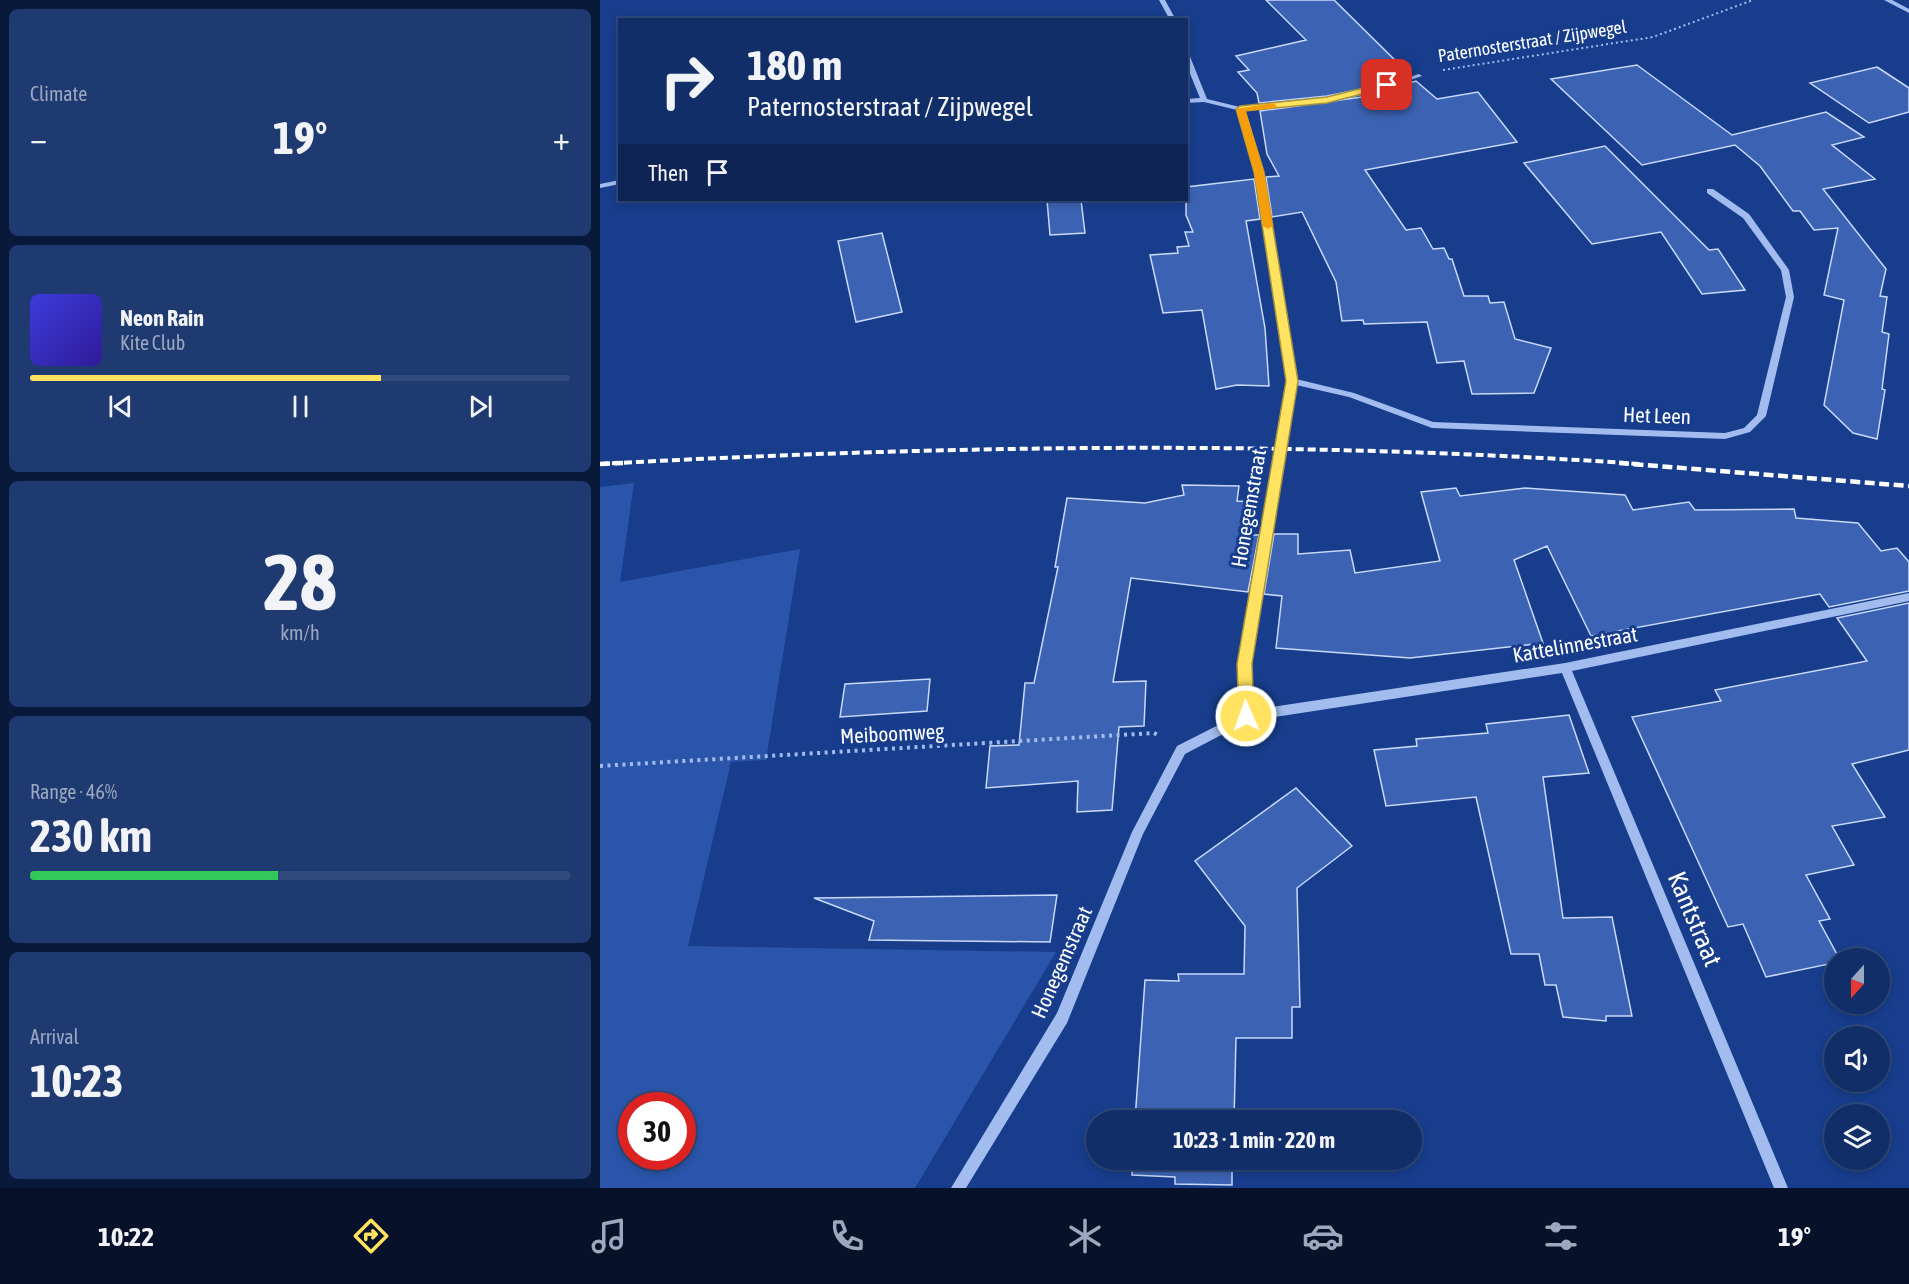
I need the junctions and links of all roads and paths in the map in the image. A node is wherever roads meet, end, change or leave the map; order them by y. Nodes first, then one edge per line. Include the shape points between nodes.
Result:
1 (1162, 0) edge
2 (1753, 0) edge
3 (1887, 0) edge
4 (1909, 11) edge
5 (1172, 18) edge
6 (1188, 59) edge
7 (1419, 76) joint
8 (1204, 99) junction
9 (1188, 101) edge
10 (1240, 109) junction
11 (618, 182) edge
12 (600, 186) edge
13 (1710, 191) dead end
14 (1292, 381) junction
15 (1909, 597) edge
16 (1565, 668) junction
17 (1246, 716) junction
18 (1181, 750) junction
19 (600, 766) edge
20 (958, 1188) edge
21 (1781, 1188) edge

1 - 5 street
2 - 7 path, Paternosterstraat / Zijpwegel via 1653,37
3 - 4 street
6 - 8 street
7 - 10 street, Paternosterstraat / Zijpwegel via 1327,100
8 - 9 street
8 - 10 street
10 - 14 street, Honegemstraat via 1259,172
11 - 12 street
13 - 14 street, Het Leen via 1746,216 1785,270 1790,297 1761,416 1747,430 1725,436 1432,424 1352,395
14 - 17 street, Honegemstraat via 1244,664
15 - 16 street, Kattelinnestraat
16 - 17 street, Kattelinnestraat
16 - 21 street, Kantstraat
17 - 18 street
18 - 19 path, Meiboomweg via 1154,733
18 - 20 street, Honegemstraat via 1138,832 1062,1018

